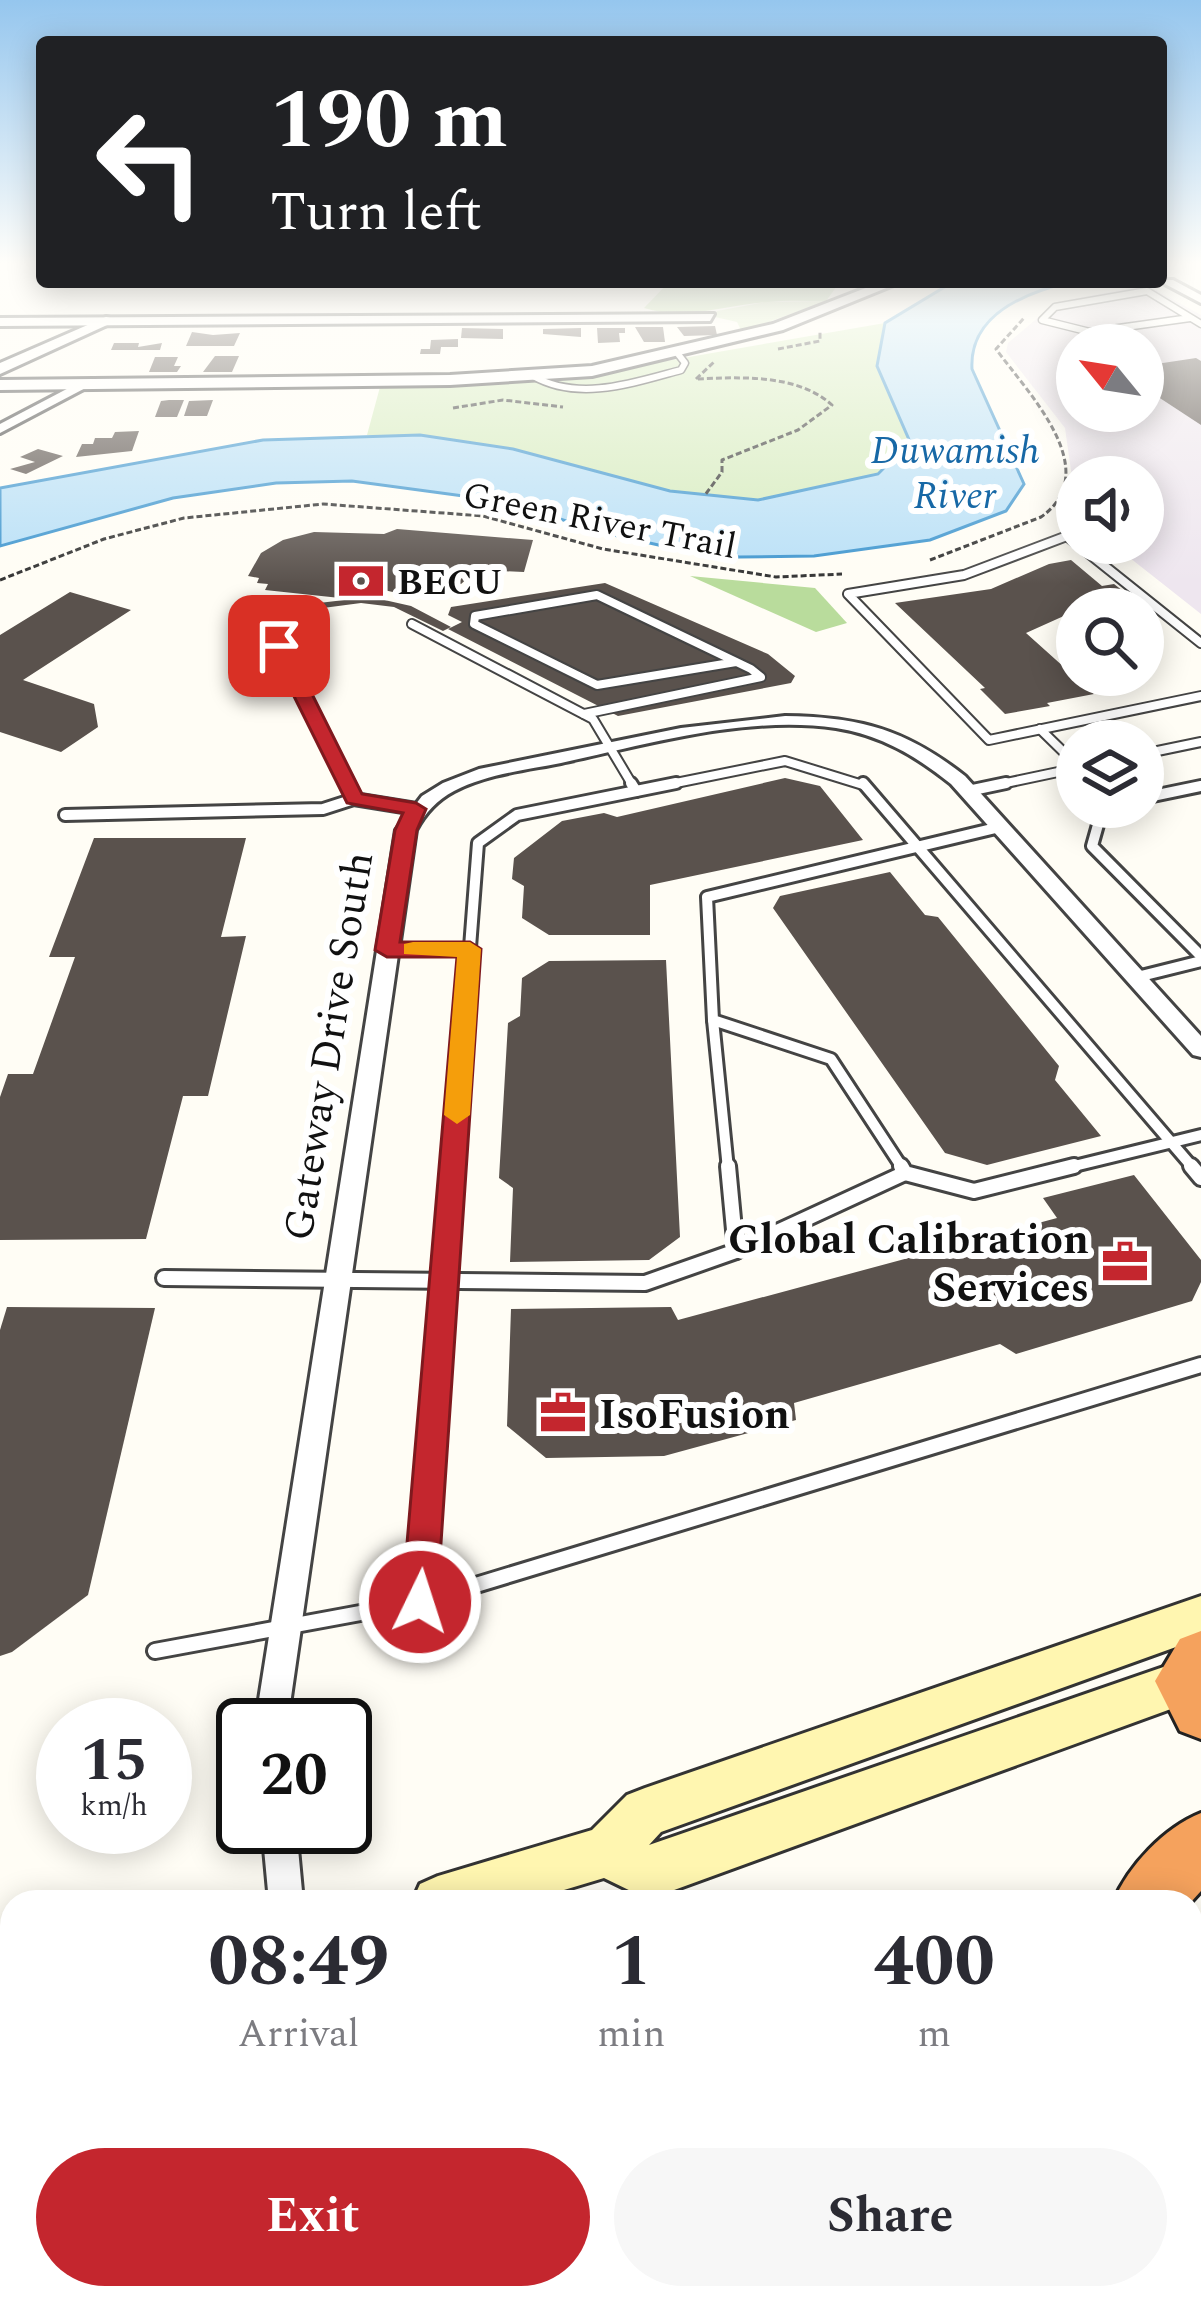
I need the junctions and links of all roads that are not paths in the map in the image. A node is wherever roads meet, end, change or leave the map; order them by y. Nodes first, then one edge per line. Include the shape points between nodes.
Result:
1 (17, 369) edge
2 (580, 369) edge
3 (54, 385) junction
4 (87, 385) junction
5 (0, 388) edge
6 (0, 429) edge
7 (412, 624) dead end
8 (288, 633) dead end
9 (1201, 644) edge
10 (736, 662) junction
11 (1201, 696) edge
12 (584, 714) junction
13 (1040, 729) junction
14 (1201, 742) edge
15 (1056, 745) edge
16 (610, 749) junction
17 (1164, 750) edge
18 (1056, 772) edge
19 (1201, 786) edge
20 (636, 791) junction
21 (968, 791) junction
22 (1164, 794) edge
23 (354, 799) junction
24 (416, 809) junction
25 (65, 814) dead end
26 (1000, 827) junction
27 (1097, 828) edge
28 (916, 845) junction
29 (470, 949) junction
30 (387, 950) junction
31 (1201, 958) edge
32 (1137, 977) junction
33 (712, 1020) junction
34 (1201, 1049) edge
35 (1201, 1135) edge
36 (1172, 1144) junction
37 (905, 1173) junction
38 (1201, 1178) edge
39 (736, 1251) junction
40 (164, 1278) dead end
41 (338, 1278) junction
42 (444, 1282) junction
43 (1201, 1365) edge
44 (420, 1602) junction
45 (1201, 1618) edge
46 (287, 1625) junction
47 (155, 1651) dead end
48 (1197, 1682) edge
49 (275, 1698) edge
50 (1201, 1845) edge
51 (607, 1851) junction
52 (282, 1854) edge
53 (285, 1890) edge
54 (478, 1890) edge
55 (1161, 1890) edge

1 - 3 street
2 - 4 street
3 - 4 street
3 - 5 street
4 - 6 street
7 - 12 lane
8 - 23 lane via 279,646
9 - 13 lane via 1066,536 964,575 848,594 989,740
10 - 10 lane via 597,595 476,616 474,624 597,685
10 - 12 lane via 759,680
11 - 13 lane
12 - 16 lane
13 - 15 lane
14 - 17 lane
16 - 20 lane
16 - 21 street, Gateway Drive South via 774,720 822,721 894,739
16 - 24 street, Gateway Drive South via 454,782
18 - 21 lane
19 - 22 lane
20 - 28 lane via 785,761 862,783
20 - 29 lane via 517,815 478,843
21 - 26 street, Gateway Drive South
23 - 24 lane
23 - 25 lane via 322,809
24 - 30 street, Gateway Drive South
26 - 28 lane
26 - 32 street, Gateway Drive South
27 - 31 lane via 1092,846
28 - 33 lane via 707,897
28 - 36 lane
29 - 30 lane
29 - 42 lane
30 - 41 street, Gateway Drive South
31 - 32 lane
32 - 34 street, Gateway Drive South
33 - 37 lane via 830,1058
33 - 39 lane
35 - 36 lane
36 - 37 lane via 974,1191
36 - 38 lane
37 - 39 lane
39 - 42 lane via 645,1283
40 - 41 lane
41 - 42 lane
41 - 46 street, Gateway Drive South
42 - 44 lane
43 - 44 lane
44 - 46 lane
45 - 51 main road via 645,1813
46 - 47 lane
46 - 49 street, Gateway Drive South
48 - 51 main road via 655,1871
50 - 55 highway
51 - 54 main road
52 - 53 street

